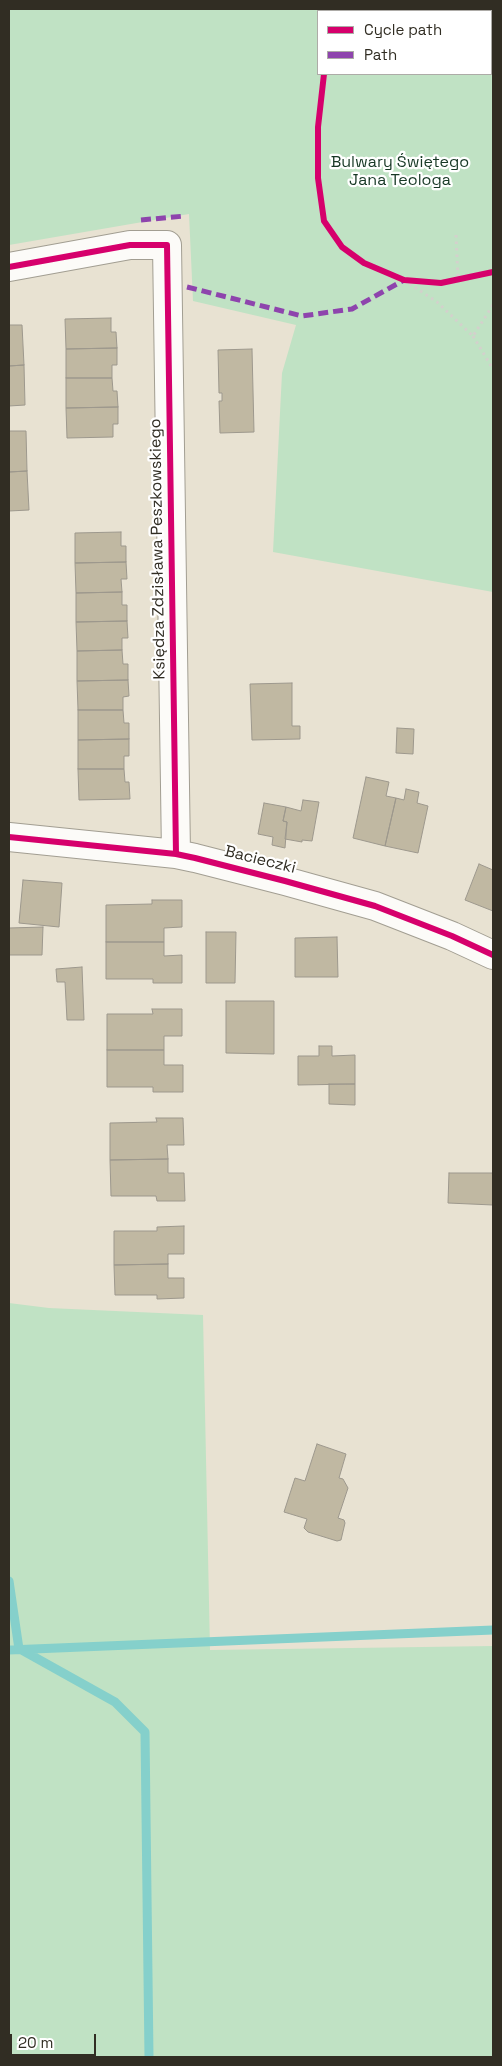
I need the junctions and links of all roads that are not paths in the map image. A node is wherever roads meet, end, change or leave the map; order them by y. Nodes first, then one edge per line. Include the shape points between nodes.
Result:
1 (9, 267) edge
2 (9, 837) edge
3 (176, 854) junction
4 (493, 955) edge

1 - 3 street, Księdza Zdzisława Peszkowskiego via 130,245 167,245
2 - 3 street, Bacieczki
3 - 4 street, Bacieczki via 375,906

